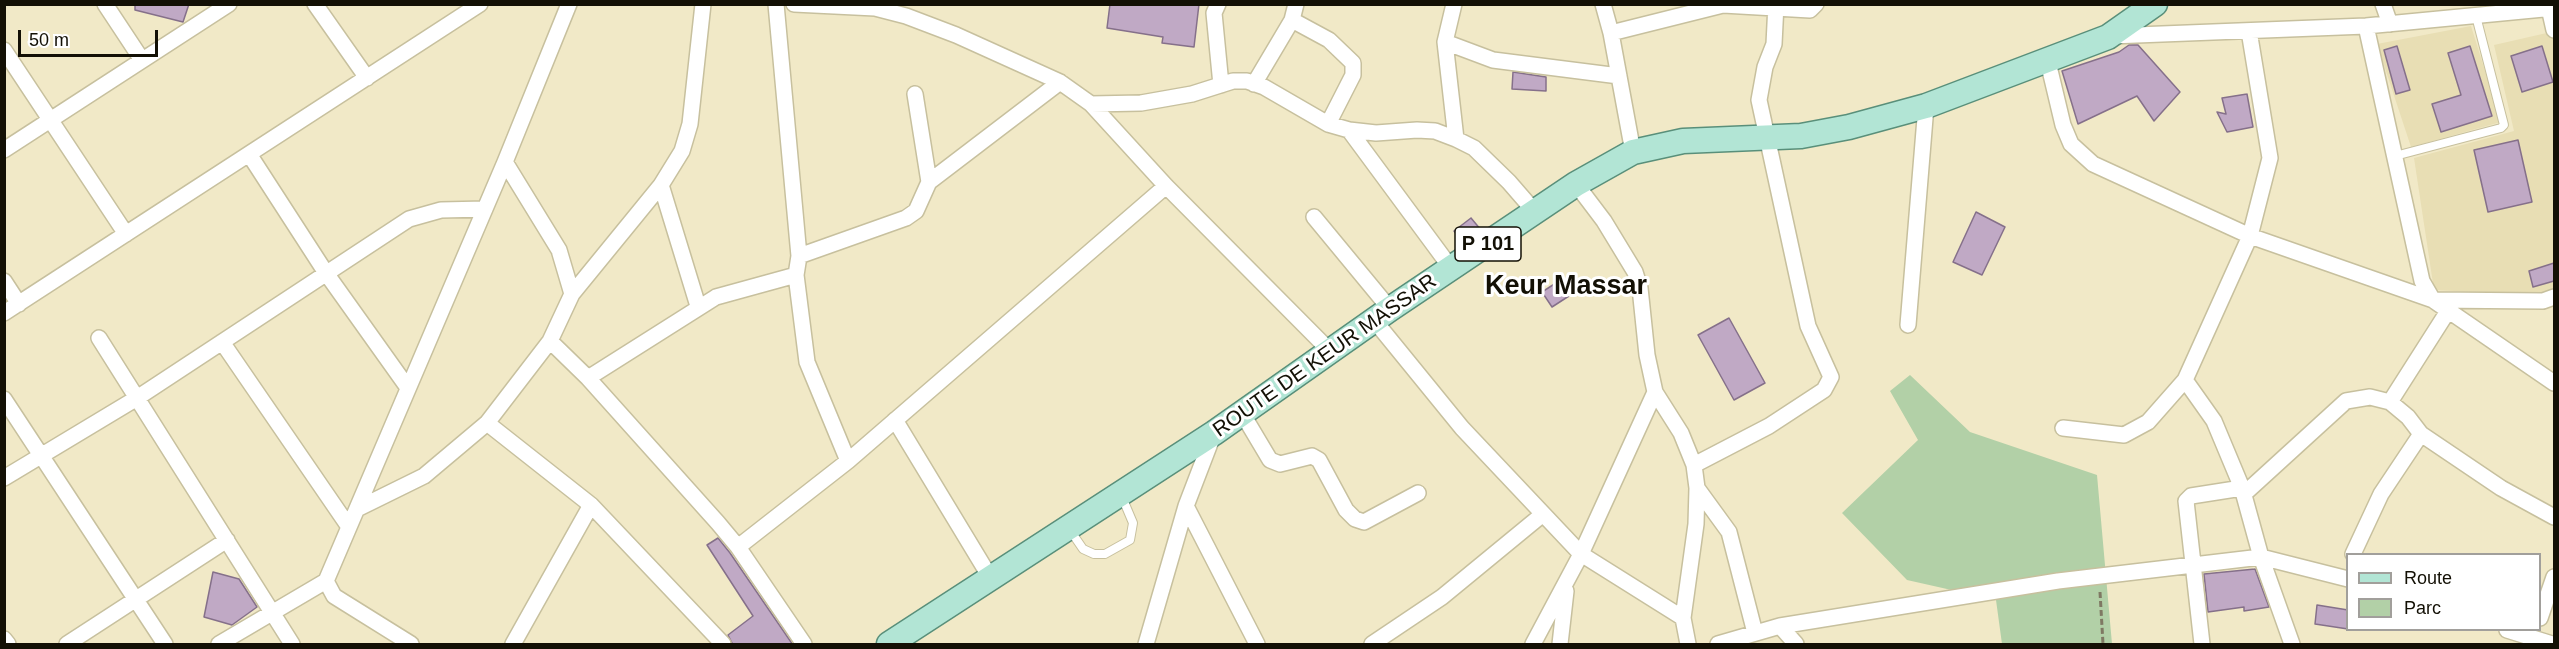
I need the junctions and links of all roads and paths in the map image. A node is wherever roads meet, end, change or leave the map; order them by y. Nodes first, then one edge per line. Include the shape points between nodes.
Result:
1 (105, 4) edge
2 (315, 4) edge
3 (480, 4) edge
4 (569, 4) edge
5 (703, 4) edge
6 (776, 4) edge
7 (794, 4) edge
8 (1218, 4) edge
9 (1296, 4) edge
10 (1454, 4) edge
11 (1603, 4) edge
12 (1816, 4) edge
13 (2155, 4) edge
14 (2383, 4) edge
15 (223, 6) edge
16 (875, 6) edge
17 (1775, 6) edge
18 (2552, 8) edge
19 (2476, 16) junction
20 (1292, 20) junction
21 (2390, 24) junction
22 (2367, 26) junction
23 (2554, 30) edge
24 (2249, 31) junction
25 (1611, 33) junction
26 (2108, 37) junction
27 (1445, 42) junction
28 (4, 50) edge
29 (142, 60) junction
30 (2048, 62) junction
31 (1619, 76) junction
32 (367, 78) junction
33 (1060, 82) junction
34 (1254, 84) junction
35 (1221, 85) junction
36 (915, 94) dead end
37 (1092, 104) junction
38 (1926, 106) junction
39 (51, 120) junction
40 (1328, 124) junction
41 (1349, 130) junction
42 (1456, 139) junction
43 (1766, 139) junction
44 (4, 150) edge
45 (1633, 152) junction
46 (249, 154) junction
47 (2395, 156) junction
48 (505, 162) junction
49 (929, 182) junction
50 (1576, 184) junction
51 (661, 185) junction
52 (1166, 186) junction
53 (485, 209) junction
54 (1535, 212) junction
55 (1314, 217) dead end
56 (126, 234) junction
57 (2250, 236) junction
58 (799, 256) junction
59 (1451, 268) junction
60 (326, 273) junction
61 (796, 275) junction
62 (4, 281) edge
63 (572, 294) junction
64 (2554, 297) edge
65 (2433, 300) junction
66 (19, 304) junction
67 (698, 306) junction
68 (2448, 311) junction
69 (4, 313) edge
70 (1382, 315) junction
71 (1908, 325) dead end
72 (99, 338) dead end
73 (550, 341) junction
74 (222, 342) junction
75 (1330, 351) junction
76 (588, 378) junction
77 (2185, 380) junction
78 (2554, 383) edge
79 (408, 388) junction
80 (1655, 392) junction
81 (137, 398) junction
82 (4, 399) edge
83 (2390, 402) junction
84 (1242, 413) junction
85 (895, 420) junction
86 (488, 423) junction
87 (2063, 428) dead end
88 (1214, 433) junction
89 (2421, 434) junction
90 (41, 455) junction
91 (848, 461) junction
92 (1694, 465) junction
93 (4, 478) edge
94 (1697, 488) junction
95 (2243, 491) junction
96 (1120, 492) junction
97 (1418, 493) dead end
98 (591, 505) junction
99 (1186, 506) junction
100 (357, 508) junction
101 (1543, 514) junction
102 (2554, 517) edge
103 (349, 527) junction
104 (1067, 527) junction
105 (226, 540) junction
106 (738, 547) junction
107 (2354, 553) edge
108 (1581, 554) junction
109 (2261, 557) junction
110 (2191, 565) junction
111 (2346, 574) edge
112 (2099, 576) junction
113 (990, 577) junction
114 (2554, 577) edge
115 (326, 581) junction
116 (1567, 583) junction
117 (136, 600) junction
118 (272, 612) junction
119 (2541, 615) edge
120 (1683, 618) junction
121 (1780, 626) junction
122 (2514, 631) edge
123 (1755, 633) junction
124 (2534, 634) edge
125 (4, 639) edge
126 (8, 645) edge
127 (67, 645) edge
128 (165, 645) edge
129 (219, 645) edge
130 (292, 645) edge
131 (411, 645) edge
132 (513, 645) edge
133 (723, 645) edge
134 (804, 645) edge
135 (889, 645) edge
136 (1146, 645) edge
137 (1257, 645) edge
138 (1372, 645) edge
139 (1533, 645) edge
140 (1560, 645) edge
141 (1688, 645) edge
142 (1718, 645) edge
143 (1796, 645) edge
144 (2103, 645) edge
145 (2202, 645) edge
146 (2292, 645) edge
147 (2552, 645) edge

1 - 29 street
2 - 32 street
3 - 32 street
4 - 48 street
5 - 51 street via 690,124 682,151
6 - 58 street
7 - 16 street
8 - 35 street via 1214,13
9 - 20 street
10 - 27 street
11 - 25 street
12 - 17 street via 1810,10
13 - 26 main road, ROUTE DE KEUR MASSAR / P 101
14 - 21 street
15 - 29 street
16 - 33 street via 927,23
17 - 25 street via 1723,5
17 - 43 street via 1774,44 1759,100
18 - 19 street
18 - 23 street
19 - 21 street
19 - 47 lane via 2504,124 2501,129
20 - 34 street
20 - 40 street via 1329,40 1353,63 1353,75
21 - 22 street
22 - 24 street
22 - 47 street
24 - 26 street
24 - 57 street via 2270,158
25 - 31 street
26 - 30 main road, ROUTE DE KEUR MASSAR / P 101
27 - 31 street via 1493,60
27 - 42 street
28 - 39 street
29 - 39 street
30 - 38 main road, ROUTE DE KEUR MASSAR / P 101
30 - 57 street via 2071,144 2093,164
31 - 45 street
32 - 46 street
33 - 37 street
33 - 49 street
34 - 35 street via 1233,81
34 - 40 street
35 - 37 street via 1141,103
36 - 49 street
37 - 52 street
38 - 43 main road, ROUTE DE KEUR MASSAR / P 101 via 1849,127
38 - 71 street
39 - 44 street
39 - 56 street
40 - 41 street
41 - 42 street via 1376,134 1426,131
41 - 59 street
42 - 54 street via 1474,148
43 - 45 main road, ROUTE DE KEUR MASSAR / P 101 via 1683,141
43 - 92 street via 1808,326 1831,377 1830,383 1770,426
45 - 50 main road, ROUTE DE KEUR MASSAR / P 101
46 - 56 street
46 - 60 street
47 - 65 street via 2422,281
48 - 53 street
48 - 63 street via 559,250
49 - 58 street via 916,211 906,219
50 - 54 main road, ROUTE DE KEUR MASSAR / P 101
50 - 80 street via 1635,272
51 - 63 street
51 - 67 street
52 - 75 street
52 - 85 street
53 - 60 street via 441,210 410,219
53 - 79 street
54 - 59 main road, ROUTE DE KEUR MASSAR / P 101
55 - 70 street
56 - 66 street
57 - 65 street
57 - 77 street
58 - 61 street
59 - 70 main road, ROUTE DE KEUR MASSAR / P 101
60 - 74 street
60 - 79 street
61 - 67 street via 716,297
61 - 91 street via 807,362
62 - 66 street
63 - 73 street
64 - 65 street via 2542,301
65 - 68 street
66 - 69 street
67 - 76 street
68 - 78 street
68 - 83 street
70 - 75 main road, ROUTE DE KEUR MASSAR / P 101
70 - 101 street via 1462,428
72 - 81 street
73 - 76 street
73 - 86 street
74 - 81 street
74 - 103 street
75 - 84 main road, ROUTE DE KEUR MASSAR / P 101
76 - 106 street
77 - 87 street via 2148,422 2124,435
77 - 95 street via 2214,422
79 - 100 street
80 - 92 street via 1681,433
80 - 108 street
81 - 90 street
81 - 105 street
82 - 90 street
83 - 89 street
83 - 95 street via 2370,397 2346,401
84 - 88 main road, ROUTE DE KEUR MASSAR / P 101
84 - 97 street via 1270,460 1280,464 1312,456 1319,460 1355,519 1364,522
85 - 91 street
85 - 113 street
86 - 98 street
86 - 100 street via 424,476
88 - 96 main road, ROUTE DE KEUR MASSAR / P 101
88 - 99 street
89 - 102 street via 2501,488
89 - 107 street via 2381,494
90 - 93 street
90 - 117 street
91 - 106 street
92 - 94 street
94 - 120 street
94 - 123 street via 1729,532
95 - 109 street
95 - 110 street via 2191,496 2186,501
96 - 104 main road, ROUTE DE KEUR MASSAR / P 101
96 - 104 lane via 1133,523 1130,540 1105,554 1094,554 1083,549
98 - 132 street
98 - 133 street
99 - 136 street
99 - 137 street
100 - 103 street
101 - 108 street
101 - 138 street via 1442,597
103 - 115 street
104 - 113 main road, ROUTE DE KEUR MASSAR / P 101
105 - 117 street
105 - 118 street
106 - 134 street
108 - 116 street
108 - 120 street
109 - 110 street
109 - 111 street
109 - 146 street
110 - 112 street
110 - 145 street
112 - 121 street
112 - 144 path
113 - 135 main road, ROUTE DE KEUR MASSAR / P 101
114 - 119 street
115 - 118 street
115 - 131 street via 334,596
116 - 139 street
116 - 140 street
117 - 127 street
117 - 128 street
118 - 129 street
118 - 130 street
120 - 141 street
121 - 123 street
121 - 143 street
122 - 124 street
123 - 142 street
124 - 147 street
125 - 126 street

